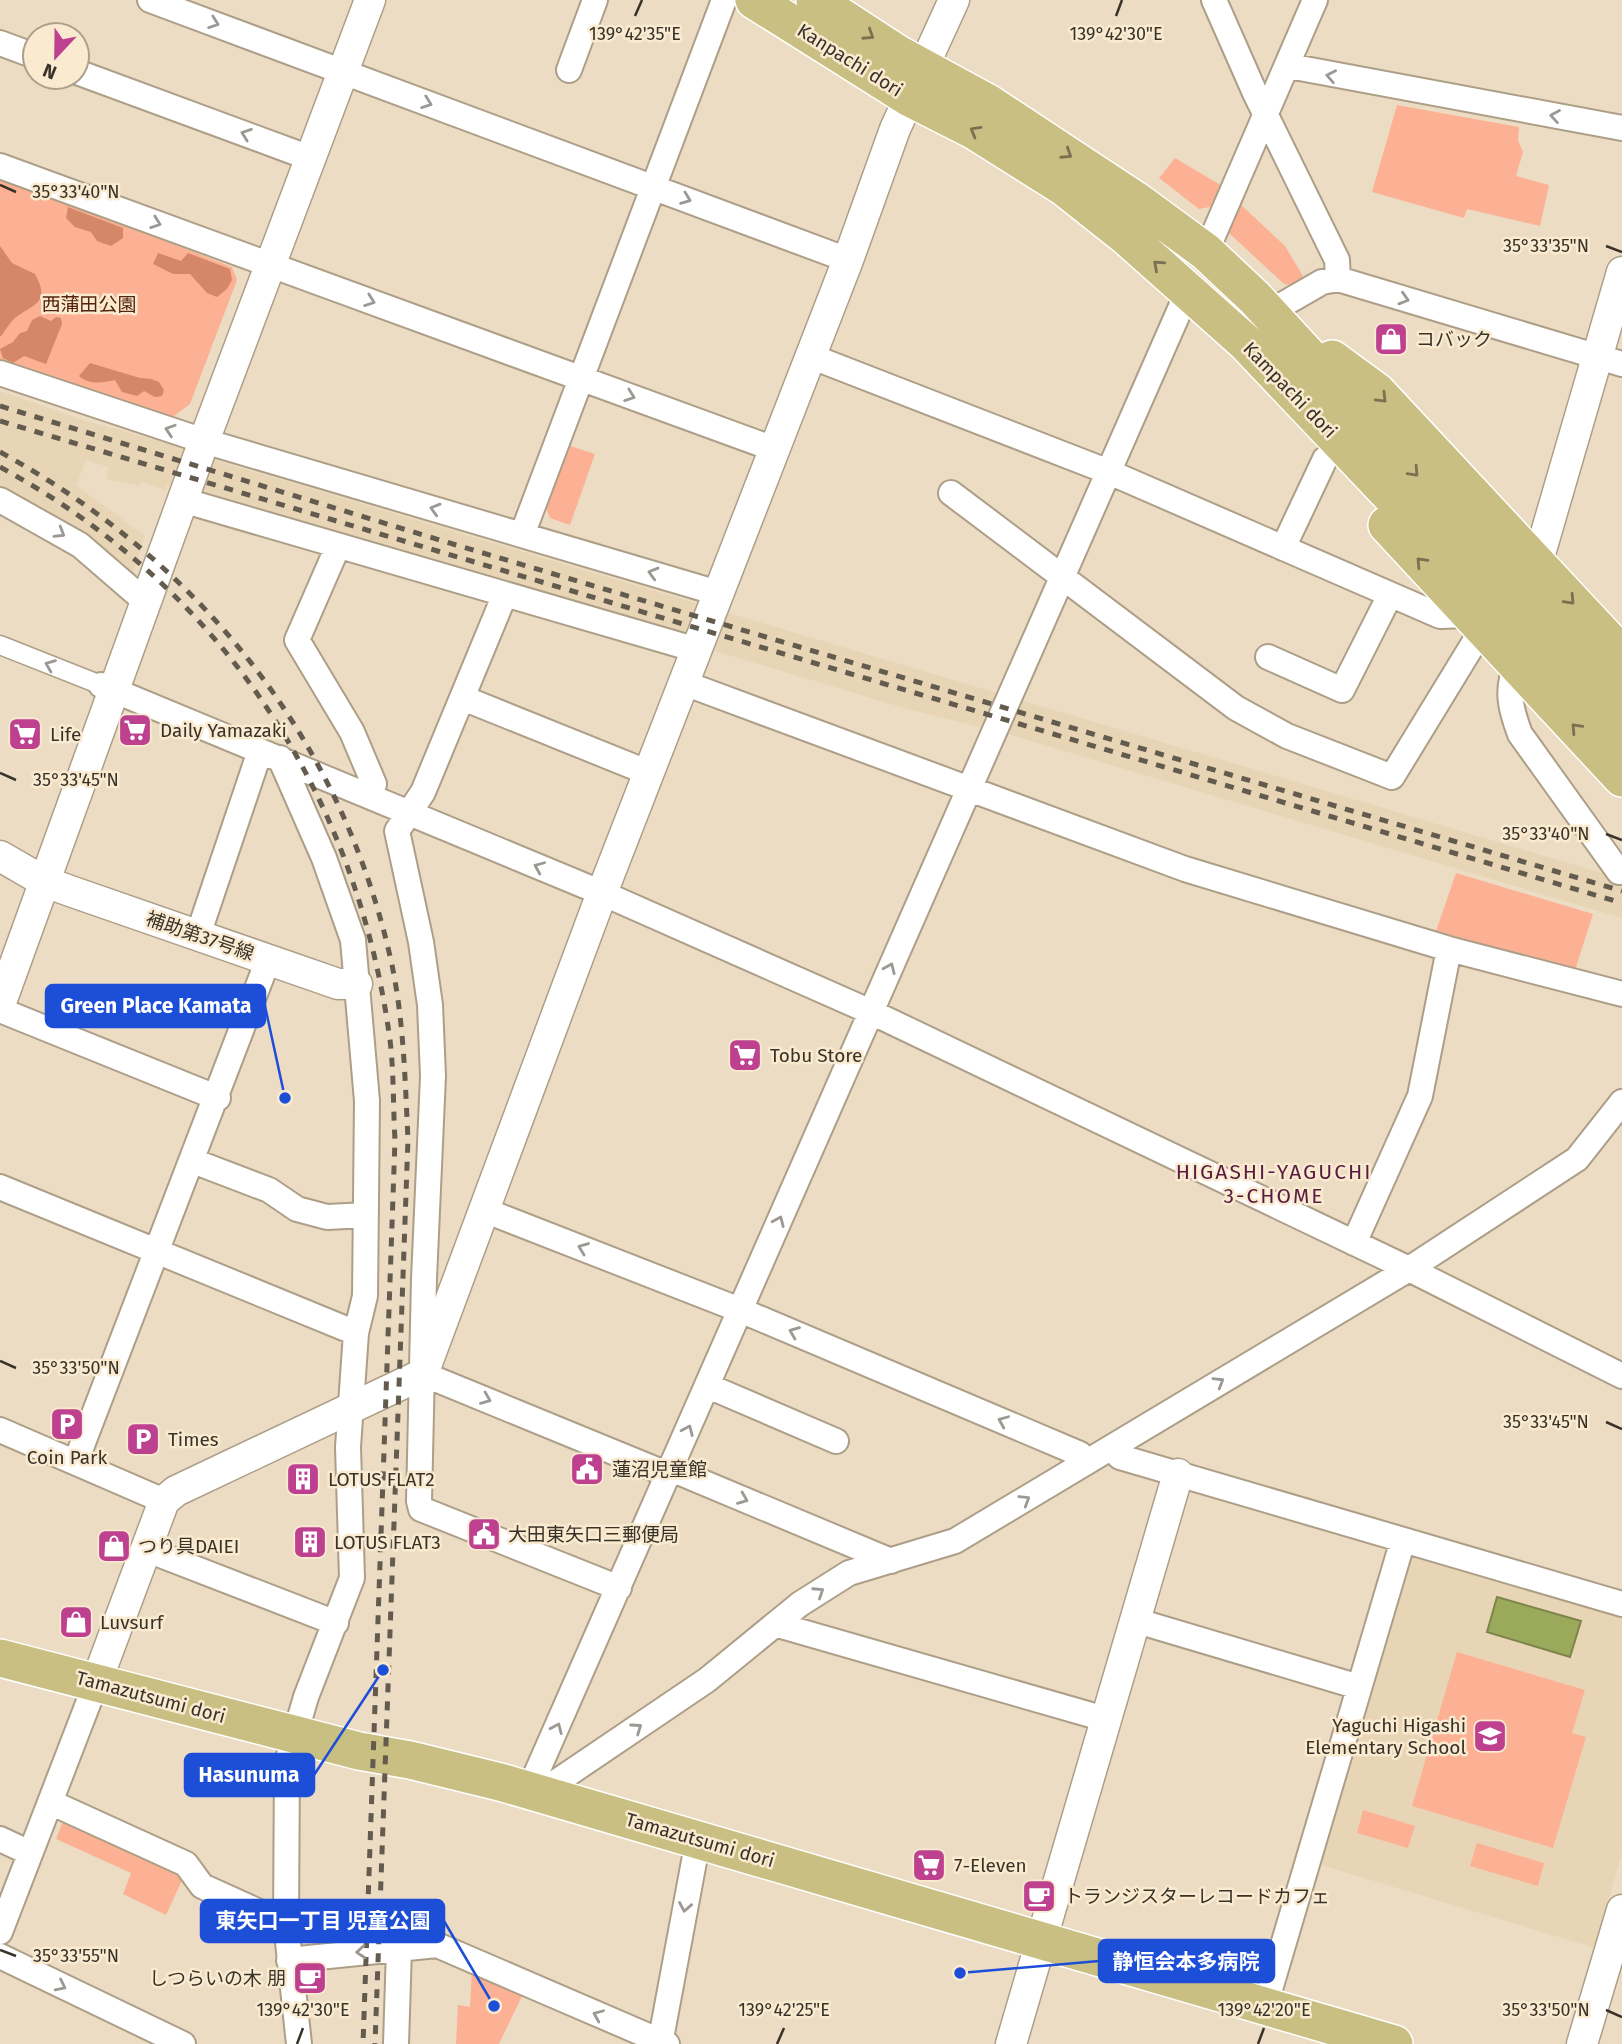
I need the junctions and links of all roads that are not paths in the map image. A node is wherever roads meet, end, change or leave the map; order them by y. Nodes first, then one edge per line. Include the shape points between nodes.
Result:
1 (150, 0) edge
2 (370, 0) edge
3 (595, 0) edge
4 (724, 0) edge
5 (754, 0) edge
6 (815, 0) edge
7 (954, 0) edge
8 (1214, 0) edge
9 (1315, 0) edge
10 (178, 5) edge
11 (0, 43) edge
12 (21, 51) edge
13 (1289, 66) junction
14 (569, 70) dead end
15 (341, 71) junction
16 (91, 77) edge
17 (917, 83) junction
18 (1267, 116) junction
19 (1622, 128) edge
20 (310, 158) junction
21 (0, 166) edge
22 (656, 188) junction
23 (1206, 253) junction
24 (848, 260) junction
25 (270, 265) junction
26 (1622, 272) edge
27 (1338, 279) junction
28 (1188, 291) junction
29 (1262, 306) junction
30 (1246, 343) junction
31 (810, 356) junction
32 (1610, 361) edge
33 (0, 373) edge
34 (580, 378) junction
35 (204, 441) junction
36 (774, 449) junction
37 (1325, 459) junction
38 (1109, 472) junction
39 (951, 493) dead end
40 (0, 500) edge
41 (182, 500) junction
42 (522, 535) junction
43 (338, 546) junction
44 (1283, 548) junction
45 (1537, 565) junction
46 (1064, 576) junction
47 (718, 593) junction
48 (505, 594) junction
49 (1390, 595) junction
50 (146, 602) junction
51 (1477, 622) junction
52 (0, 645) edge
53 (696, 650) junction
54 (1622, 655) edge
55 (1268, 656) dead end
56 (1517, 665) junction
57 (684, 683) junction
58 (107, 688) junction
59 (1622, 696) edge
60 (463, 698) junction
61 (1622, 739) edge
62 (270, 755) junction
63 (649, 773) junction
64 (1622, 778) edge
65 (970, 788) junction
66 (370, 796) junction
67 (408, 812) junction
68 (0, 856) edge
69 (1619, 872) dead end
70 (0, 876) edge
71 (45, 882) junction
72 (602, 893) junction
73 (198, 935) junction
74 (1449, 949) junction
75 (268, 960) junction
76 (357, 984) junction
77 (1622, 994) edge
78 (0, 1008) edge
79 (871, 1012) junction
80 (218, 1098) junction
81 (1622, 1102) edge
82 (193, 1161) junction
83 (0, 1187) edge
84 (484, 1210) junction
85 (366, 1215) junction
86 (1354, 1243) junction
87 (158, 1252) junction
88 (1409, 1269) junction
89 (740, 1310) junction
90 (356, 1333) junction
91 (423, 1374) junction
92 (1622, 1376) edge
93 (708, 1386) junction
94 (353, 1407) junction
95 (0, 1430) edge
96 (836, 1441) dead end
97 (1111, 1448) junction
98 (76, 1461) junction
99 (1085, 1462) junction
100 (671, 1469) junction
101 (1178, 1474) junction
102 (164, 1500) junction
103 (1402, 1540) junction
104 (145, 1549) junction
105 (891, 1561) junction
106 (619, 1588) junction
107 (1622, 1604) edge
108 (1135, 1620) junction
109 (336, 1623) junction
110 (778, 1625) junction
111 (0, 1658) edge
112 (96, 1683) junction
113 (1359, 1687) junction
114 (1105, 1719) junction
115 (295, 1735) junction
116 (535, 1792) junction
117 (50, 1802) junction
118 (0, 1839) edge
119 (698, 1839) junction
120 (30, 1853) junction
121 (1622, 1910) edge
122 (286, 1924) junction
123 (0, 1932) edge
124 (1042, 1941) junction
125 (399, 1949) junction
126 (0, 1956) edge
127 (289, 1960) junction
128 (1265, 2006) junction
129 (663, 2043) edge
130 (183, 2044) edge
131 (299, 2044) edge
132 (396, 2044) edge
133 (1012, 2044) edge
134 (1394, 2044) edge
135 (1582, 2044) edge

1 - 10 street
2 - 15 street
3 - 14 street
4 - 22 street
5 - 17 main road, Kanpachi dori
6 -> 17 main road, Kanpachi dori
7 - 17 street
8 - 18 street
9 - 13 street
10 -> 15 street
11 - 12 street
13 - 18 street
19 -> 13 street
15 - 20 street
15 -> 22 street
20 -> 16 street
17 -> 23 main road, Kampachi dori via 1000,110
17 - 24 street via 895,129
28 -> 17 main road, Kampachi dori via 1064,187 975,131
18 - 23 street
18 - 27 street via 1337,260
20 - 25 street
21 -> 25 street
22 -> 24 street
22 - 34 street
23 - 29 main road, Kampachi dori
24 - 31 street
25 -> 34 street
25 - 35 street
26 - 32 street
27 - 29 street
27 -> 32 street
28 - 30 main road, Kampachi dori
28 - 38 street
29 -> 45 main road via 1377,392
29 -> 59 main road, Kampachi dori
30 - 37 main road via 1281,410
30 - 61 main road, Kampachi dori
31 - 36 street
31 - 38 street
32 - 45 street
35 -> 33 street
34 -> 36 street
34 - 42 street
35 - 41 street
42 -> 35 street
36 - 47 street
37 - 44 street
51 -> 37 main road
38 - 44 street
38 - 46 street
39 - 46 street
40 -> 50 street via 80,545
41 - 43 street
41 - 50 street
47 -> 42 street
43 - 48 street
43 - 66 street via 298,640 352,732 374,784
44 - 49 street
45 -> 54 main road
46 - 51 street via 1236,708 1287,736 1392,776
46 - 65 street
47 - 53 street
48 - 53 street
48 - 60 street
49 - 51 street via 1440,616
49 - 55 street via 1342,690
50 - 58 street
51 - 56 main road
58 -> 52 street
53 - 57 street
64 -> 56 main road
56 - 69 street via 1510,679 1511,710 1520,734
57 - 63 street
57 - 65 street
58 - 62 street
58 - 71 street
60 - 63 street
60 - 67 street via 423,792
62 - 66 street
62 - 73 street
62 - 76 street via 324,858 350,932
63 - 72 street
65 - 74 street via 1185,869
79 -> 65 street
66 - 67 street
72 -> 67 street
67 - 91 street via 397,831 430,1005 433,1076
68 - 71 street, 補助第37号線
70 - 71 street, 補助第37号線
71 - 73 street, 補助第37号線
71 - 78 street
72 - 79 street
72 - 84 street
73 - 75 street, 補助第37号線
74 - 77 street
74 - 86 street via 1420,1096
75 - 76 street, 補助第37号線 via 338,984
75 - 80 street
76 - 85 street via 366,1066
78 - 80 street
79 - 86 street
89 -> 79 street
80 - 82 street
81 - 88 street via 1577,1159
82 - 85 street via 269,1190 298,1209 327,1217
82 - 87 street
83 - 87 street
89 -> 84 street
84 - 91 street
85 - 90 street via 365,1296
86 - 88 street
87 - 90 street
87 - 98 street
88 - 92 street
97 -> 88 street
89 - 93 street
99 -> 89 street via 1080,1454
90 - 94 street
91 - 94 street
91 -> 100 street via 650,1467
91 - 106 street via 421,1509
93 - 96 street
100 -> 93 street
94 - 102 street
94 - 109 street via 348,1447 352,1578
95 - 98 street
97 - 99 street
97 - 101 street via 1120,1457
98 - 102 street
105 -> 99 street via 955,1541
100 -> 105 street
100 - 106 street
101 - 103 street
101 - 108 street
102 - 104 street
103 - 107 street
103 - 113 street
104 - 109 street
104 - 112 street
110 -> 105 street via 800,1604 849,1573
116 -> 106 street
108 - 113 street
108 - 114 street
109 - 115 street
110 - 114 street
116 -> 110 street via 708,1680
111 - 112 main road, Tamazutsumi dori
112 - 115 main road, Tamazutsumi dori
112 - 117 street
113 - 128 street
114 - 124 street
115 - 116 main road, Tamazutsumi dori
115 - 122 street via 287,1762
116 - 119 main road, Tamazutsumi dori
117 - 120 street
117 - 122 street via 186,1864 202,1886
118 - 120 street
119 - 124 main road, Tamazutsumi dori
119 -> 129 street
120 - 123 street
121 - 135 street
122 - 127 street
124 - 128 main road, Tamazutsumi dori
124 - 133 street
125 -> 127 street
129 -> 125 street via 437,1945
125 - 132 street
126 -> 130 street
127 - 131 street
128 - 134 main road, Tamazutsumi dori

